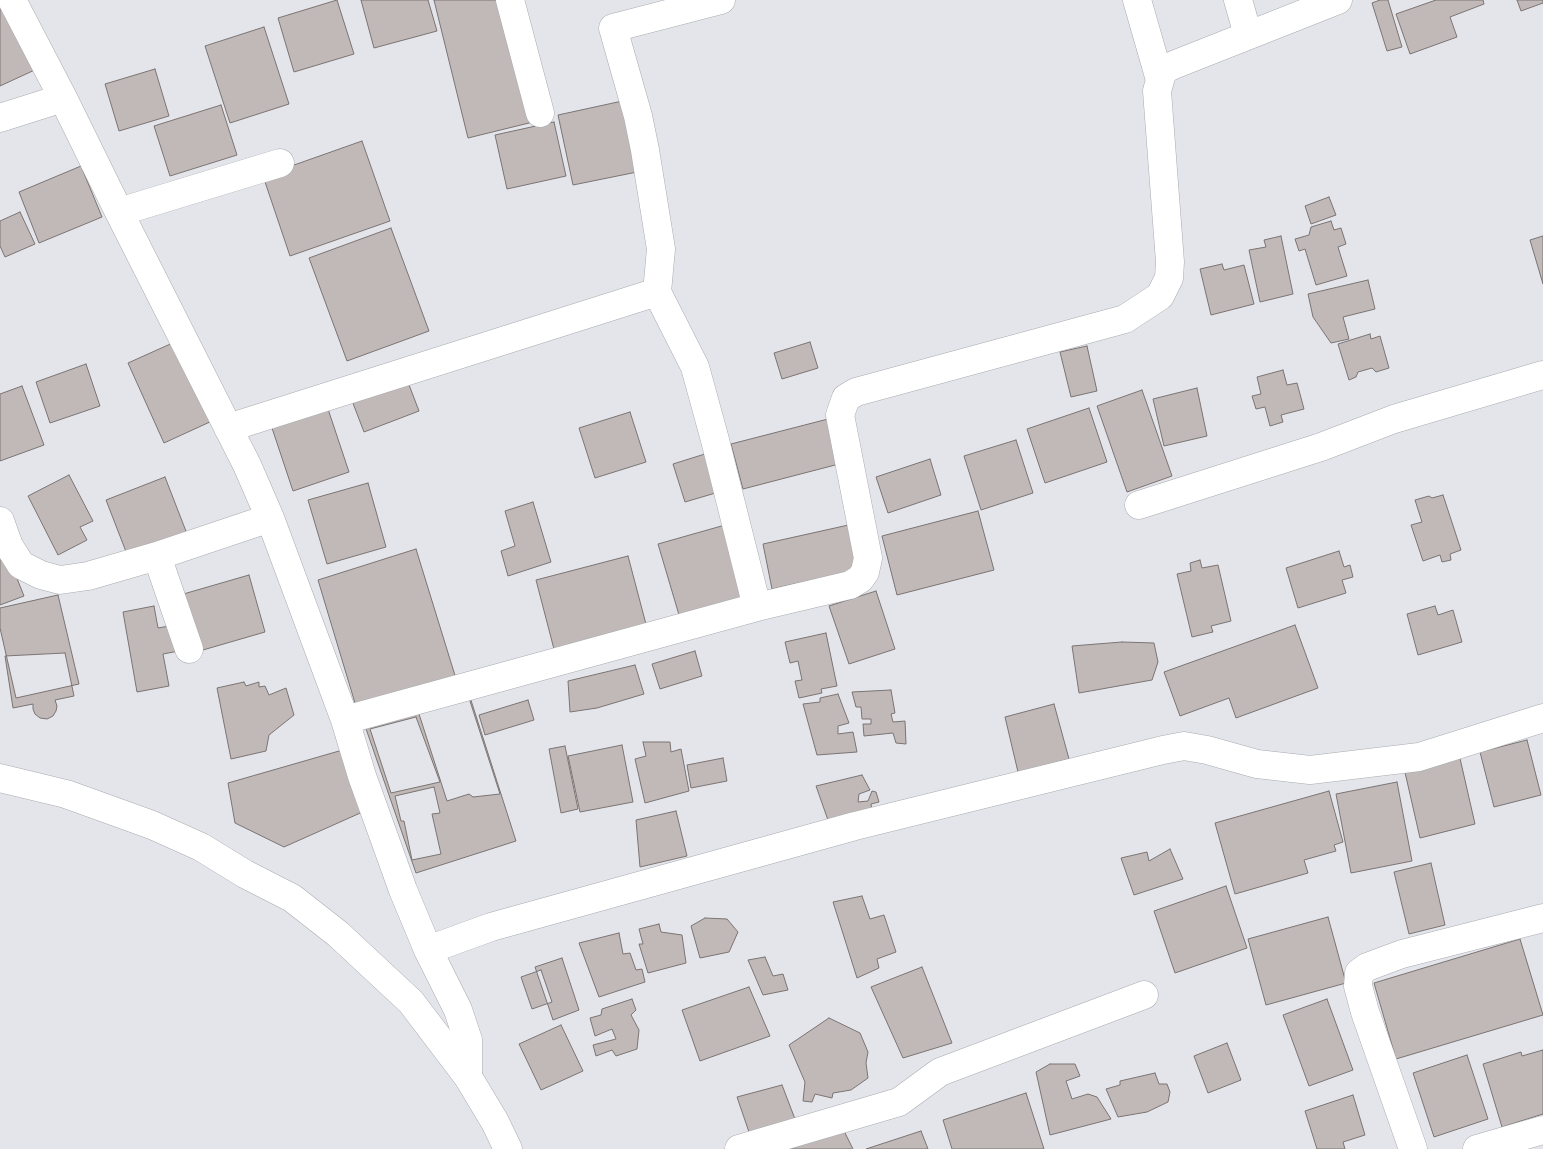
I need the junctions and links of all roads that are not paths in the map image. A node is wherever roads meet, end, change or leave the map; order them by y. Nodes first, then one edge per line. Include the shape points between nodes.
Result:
1 (12, 0) edge
2 (510, 0) edge
3 (722, 0) edge
4 (1137, 0) edge
5 (1238, 0) edge
6 (1338, 0) edge
7 (1248, 36) junction
8 (1160, 80) junction
9 (63, 98) junction
10 (540, 113) dead end
11 (0, 118) edge
12 (280, 163) dead end
13 (119, 212) junction
14 (657, 292) junction
15 (1543, 375) edge
16 (228, 428) junction
17 (1139, 505) dead end
18 (270, 518) junction
19 (0, 521) edge
20 (157, 556) junction
21 (757, 607) junction
22 (188, 649) dead end
23 (1543, 718) edge
24 (345, 720) junction
25 (0, 778) edge
26 (1543, 918) edge
27 (428, 950) junction
28 (1144, 995) dead end
29 (468, 1078) junction
30 (1543, 1130) edge
31 (508, 1149) edge
32 (739, 1149) edge
33 (1412, 1149) edge
34 (1477, 1149) edge

1 - 9 street
2 - 10 street
3 - 14 street via 613,28 645,150 661,250
4 - 8 street
5 - 7 street
6 - 7 street
7 - 8 street via 1168,68
8 - 21 street via 1157,91 1170,262 1169,278 1160,296 1125,319 856,392 846,398 840,415 868,558 865,572 850,585
9 - 11 street
9 - 13 street
12 - 13 street
13 - 16 street
14 - 16 street
14 - 21 street via 695,367
15 - 17 street via 1394,420 1321,447
16 - 18 street
18 - 20 street
18 - 24 street
19 - 20 street via 9,546 21,564 41,575 60,580 88,576
20 - 22 street
21 - 24 street
23 - 27 street via 1419,757 1310,770 1257,764 1184,746 1163,750 846,829 491,927
24 - 27 street via 390,855
25 - 29 street via 66,794 152,825 201,847 292,898 338,934 411,1002
26 - 33 street via 1402,954 1359,973 1358,986 1365,1012
27 - 29 street via 458,1010 468,1040
28 - 32 street via 940,1072 899,1102
29 - 31 street
30 - 34 street

